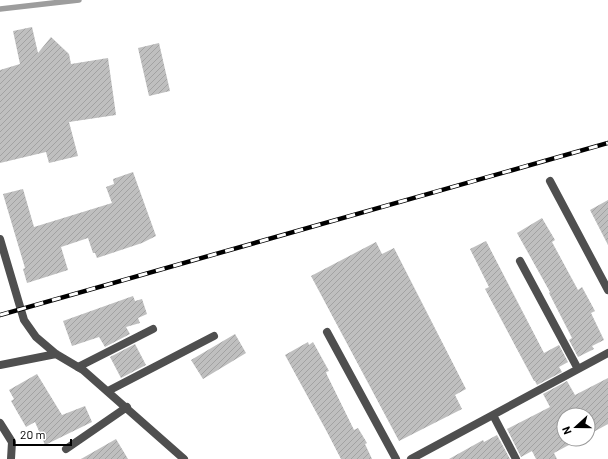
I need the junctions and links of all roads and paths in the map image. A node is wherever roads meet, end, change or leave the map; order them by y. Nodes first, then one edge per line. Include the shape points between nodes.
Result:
1 (550, 181) dead end
2 (0, 239) edge
3 (3, 259) edge
4 (520, 261) dead end
5 (608, 290) edge
6 (153, 329) dead end
7 (326, 332) dead end
8 (214, 336) dead end
9 (608, 353) edge
10 (56, 354) junction
11 (0, 365) edge
12 (78, 368) junction
13 (578, 369) junction
14 (108, 391) junction
15 (127, 407) junction
16 (493, 415) junction
17 (0, 423) edge
18 (66, 449) dead end
19 (11, 459) edge
20 (184, 459) edge
21 (396, 459) edge
22 (410, 459) edge
23 (516, 459) edge

1 - 5 street
2 - 3 street
3 - 10 street via 24,320 36,336
4 - 13 street
6 - 12 street
7 - 21 street
8 - 14 street
9 - 13 street
10 - 11 street
10 - 12 street
12 - 14 street
13 - 16 street
14 - 15 street
15 - 18 street
15 - 20 street
16 - 22 street
16 - 23 street
17 - 19 street via 12,442

